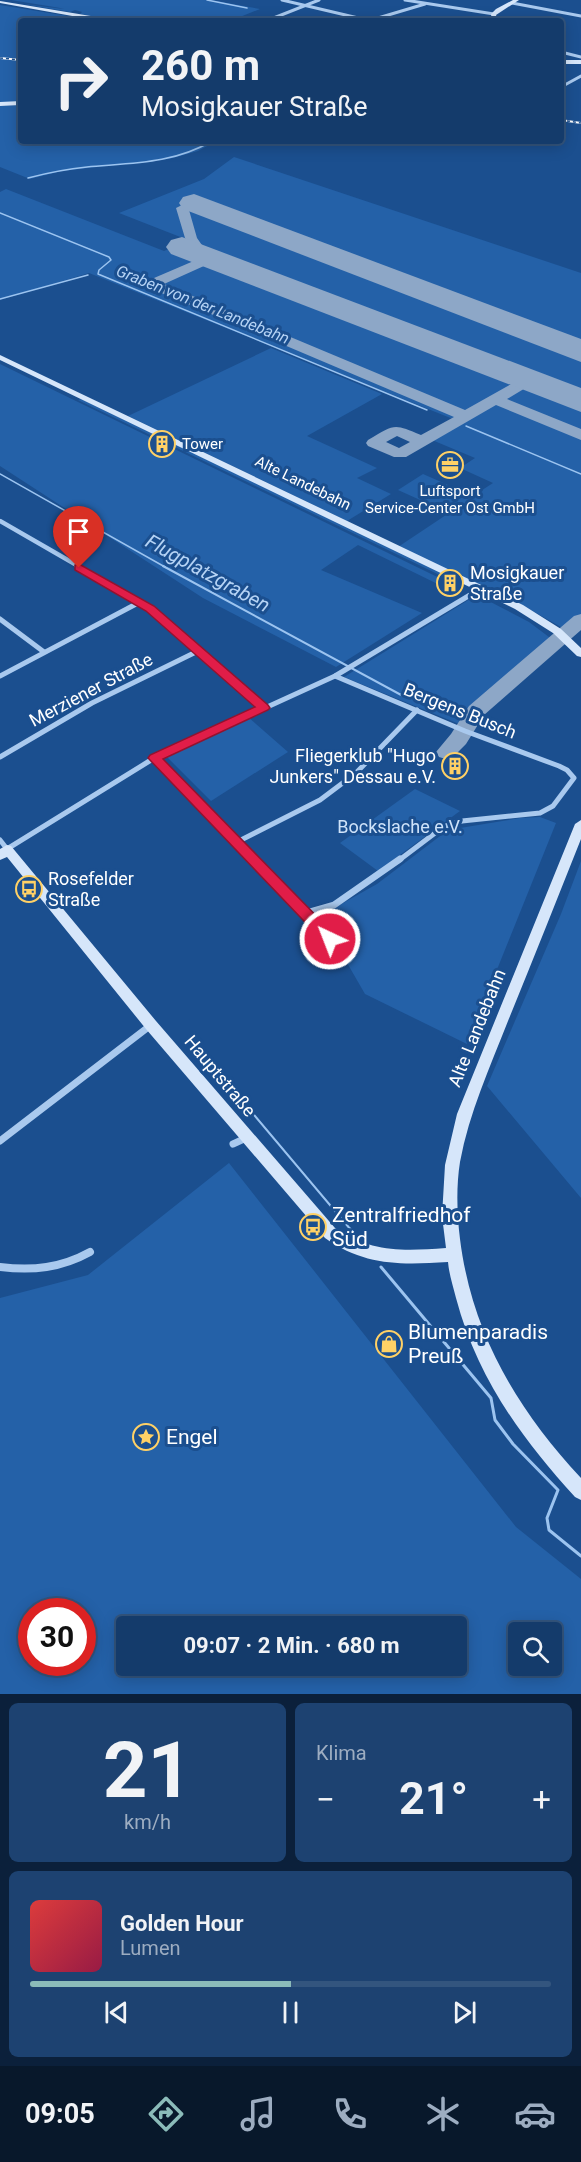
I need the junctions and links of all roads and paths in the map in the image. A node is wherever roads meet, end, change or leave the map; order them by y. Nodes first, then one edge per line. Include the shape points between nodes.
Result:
1 (282, 0) edge
2 (319, 0) edge
3 (405, 0) edge
4 (514, 1) edge
5 (0, 2) edge
6 (425, 4) junction
7 (305, 5) junction
8 (494, 14) junction
9 (581, 16) edge
10 (92, 18) edge
11 (273, 18) edge
12 (358, 18) edge
13 (380, 18) edge
14 (495, 18) edge
15 (564, 53) edge
16 (581, 57) edge
17 (564, 62) edge
18 (581, 62) edge
19 (581, 76) edge
20 (564, 86) edge
21 (18, 103) edge
22 (0, 104) edge
23 (0, 357) edge
24 (0, 521) edge
25 (480, 589) junction
26 (138, 603) junction
27 (0, 619) edge
28 (198, 651) junction
29 (44, 652) junction
30 (581, 654) edge
31 (0, 676) edge
32 (335, 676) junction
33 (264, 708) junction
34 (417, 710) junction
35 (0, 757) edge
36 (154, 758) junction
37 (581, 824) edge
38 (237, 842) junction
39 (2, 848) edge
40 (306, 913) junction
41 (330, 939) dead end
42 (151, 1025) junction
43 (0, 1141) edge
44 (90, 1252) dead end
45 (455, 1255) junction
46 (0, 1267) edge
47 (581, 1491) edge

1 - 7 street
2 - 7 street
3 - 6 street
4 - 8 main road
4 - 9 street
5 - 10 main road
6 - 8 street
6 - 13 street
7 - 11 street
7 - 12 street
8 - 14 main road
15 - 16 street
17 - 18 main road
19 - 20 street
21 - 22 main road
23 - 25 main road, Alte Landebahn
24 - 26 street
25 - 30 main road, Alte Landebahn via 543,621
25 - 32 street
26 - 28 street via 150,608
26 - 29 street
27 - 29 street
28 - 33 street
28 - 35 street, Merziener Straße via 92,703
29 - 31 street
32 - 33 street
32 - 34 street, Bergens Busch
33 - 36 street
34 - 38 street via 356,773 320,800
34 - 40 street, Bergens Busch via 559,766 573,774 572,782 553,806 540,813 462,821 443,827 373,880 334,904
36 - 38 street
36 - 39 street
37 - 45 main road, Alte Landebahn via 459,1128 449,1192
38 - 40 street
39 - 42 main road, Hauptstraße
40 - 41 street
42 - 43 street
42 - 45 main road, Hauptstraße via 240,1141 322,1225 347,1245 387,1258
44 - 46 street via 49,1269
45 - 47 main road, Alte Landebahn via 471,1318 501,1388 542,1447

